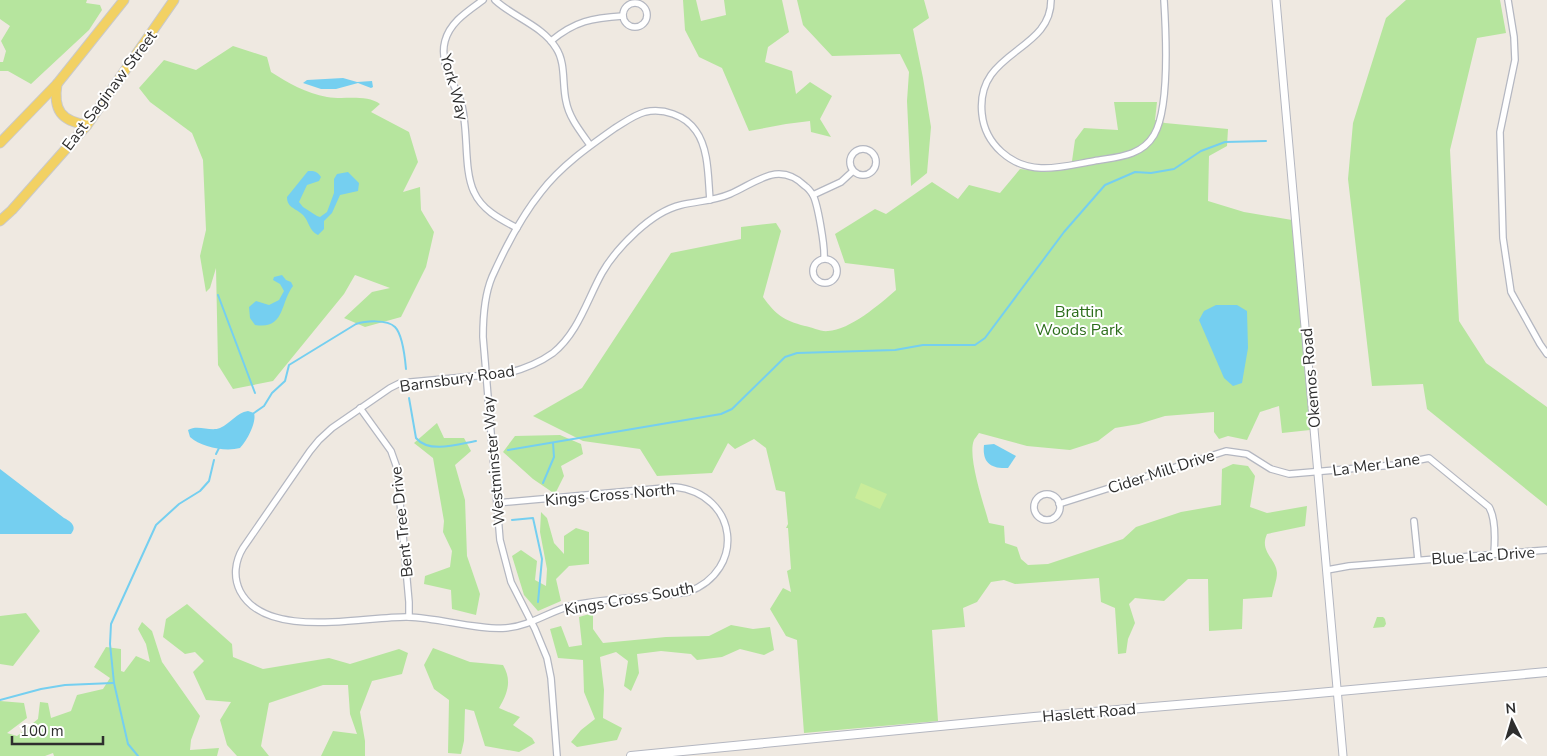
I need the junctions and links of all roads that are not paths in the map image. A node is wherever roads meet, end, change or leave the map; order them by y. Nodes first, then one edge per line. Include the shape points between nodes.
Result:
1 (124, 0) edge
2 (174, 0) edge
3 (483, 0) edge
4 (495, 0) edge
5 (1051, 0) edge
6 (1164, 0) edge
7 (1276, 0) edge
8 (1508, 0) edge
9 (623, 16) junction
10 (551, 41) junction
11 (57, 84) junction
12 (87, 125) junction
13 (0, 143) edge
14 (590, 145) junction
15 (853, 171) junction
16 (813, 195) junction
17 (710, 200) junction
18 (0, 221) edge
19 (517, 228) junction
20 (824, 258) junction
21 (1547, 354) edge
22 (486, 375) junction
23 (360, 408) junction
24 (1318, 472) junction
25 (497, 504) junction
26 (1059, 504) junction
27 (1414, 521) dead end
28 (728, 534) joint
29 (1547, 550) edge
30 (1494, 553) junction
31 (1418, 560) junction
32 (1327, 570) junction
33 (409, 617) junction
34 (531, 622) junction
35 (1547, 672) edge
36 (1338, 692) junction
37 (558, 756) edge
38 (631, 756) edge
39 (1343, 756) edge

1 - 11 main road
2 - 12 main road, East Saginaw Street
3 - 19 street, York Way via 454,23 446,39 444,57 463,113 474,192 481,204 494,215
4 - 10 street
5 - 6 street via 1049,15 1041,31 1000,63 991,74 982,101 982,116 994,143 1017,163 1032,167 1047,168 1127,156 1139,151 1152,139 1159,122 1164,92
7 - 24 street, Okemos Road
8 - 21 street via 1515,60 1500,132 1503,238 1511,292
9 - 9 street via 626,23 636,26 643,23 646,12 635,3 628,6
9 - 10 street via 582,21
10 - 14 street via 561,59 569,111
11 - 12 main road via 57,108 69,120
11 - 13 main road
12 - 18 main road, East Saginaw Street
14 - 17 street, Westminster Way via 645,112 673,114 696,130 702,141
14 - 19 street, Westminster Way via 540,192
15 - 15 street via 864,176 872,172 876,161 873,153 865,149 856,151 850,159
15 - 16 street via 841,182
16 - 17 street, Barnsbury Road via 797,180 776,174 756,179 729,195
16 - 20 street
17 - 22 street, Barnsbury Road via 665,211 623,244 602,272 573,330 554,352 524,369
19 - 22 street, Westminster Way via 492,278 485,300
20 - 20 street via 816,262 813,273 817,280 825,283 835,278 837,270 831,260
22 - 23 street, Barnsbury Road via 400,383
22 - 25 street, Westminster Way
23 - 33 street, Bent Tree Drive via 391,451 397,468
23 - 33 street, Barnsbury Road via 314,446 243,548 236,564 237,585 252,606 287,620 312,623
24 - 26 street, Cider Mill Drive via 1280,472 1247,454 1226,451
24 - 30 street, La Mer Lane via 1430,458 1489,507
24 - 32 street, Okemos Road
25 - 28 street, Kings Cross North via 675,486 701,494 714,503
25 - 34 street, Westminster Way via 506,567
26 - 26 street via 1054,497 1042,495 1035,501 1035,513 1041,519 1049,520 1057,516
27 - 31 street, Blue Lac Drive
28 - 34 street, Kings Cross South via 724,562 713,577 698,588 676,594 585,603 560,609
29 - 30 street, Blue Lac Drive
30 - 31 street, Blue Lac Drive
31 - 32 street, Blue Lac Drive
32 - 36 street, Okemos Road
33 - 34 street, Kings Cross South via 491,628
34 - 37 street, Westminster Way via 547,658
35 - 36 main road, Haslett Road
36 - 38 main road, Haslett Road
36 - 39 street, Okemos Road

